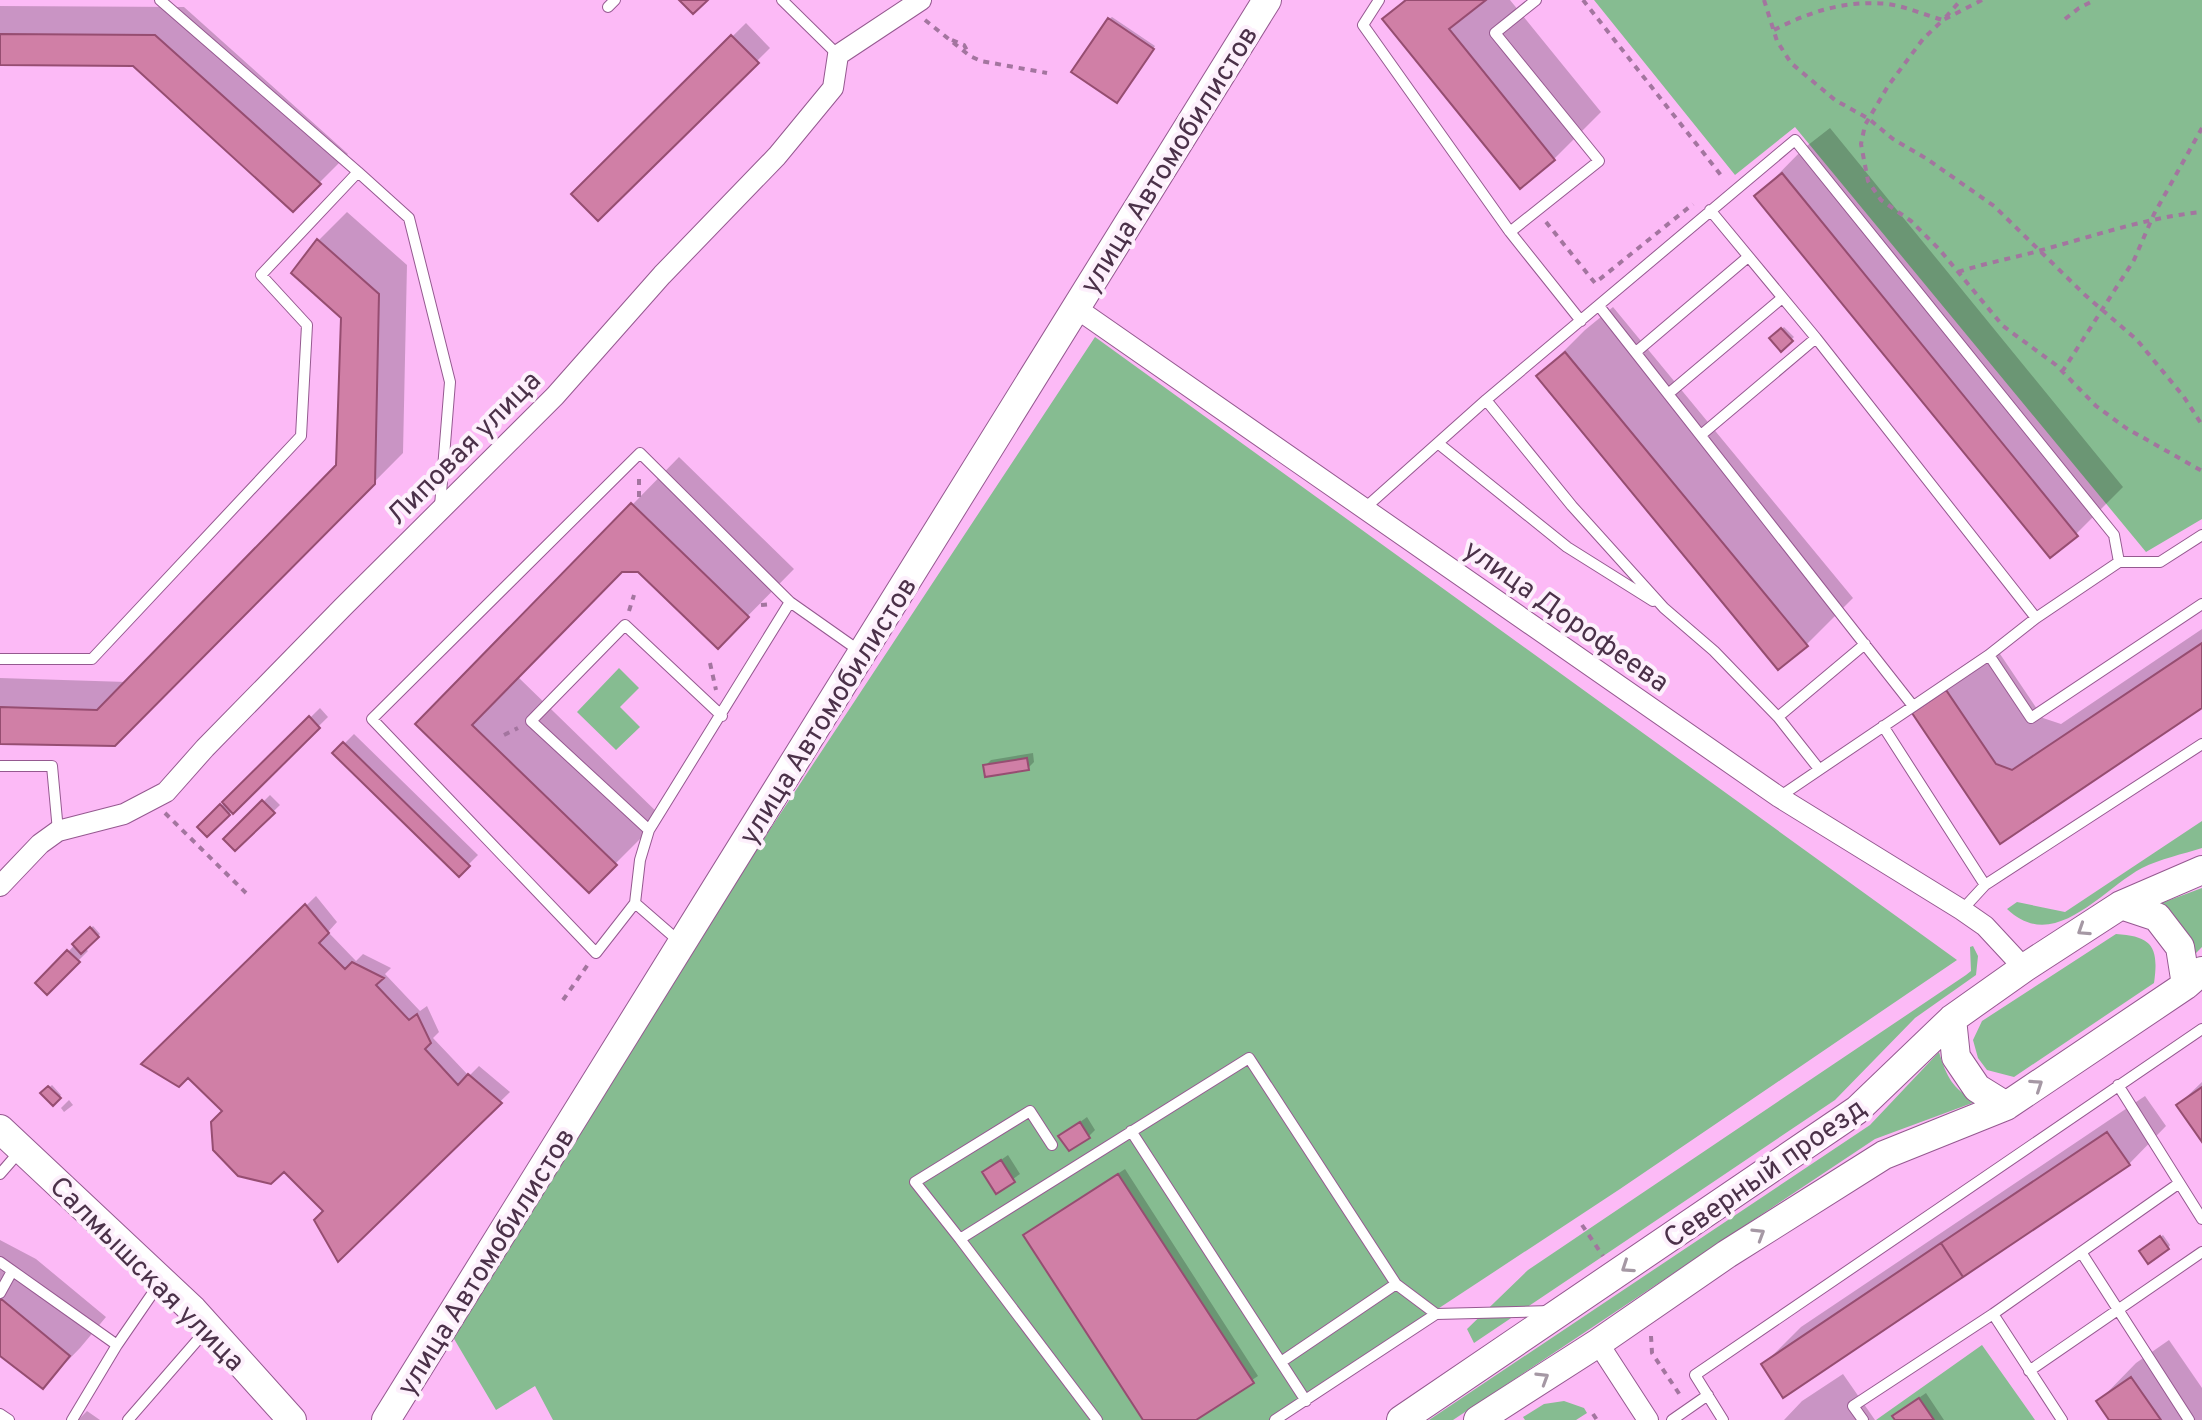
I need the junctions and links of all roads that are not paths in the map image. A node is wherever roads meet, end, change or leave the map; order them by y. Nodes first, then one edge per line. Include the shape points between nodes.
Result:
1 (160, 0) edge
2 (782, 0) edge
3 (1267, 0) edge
4 (1379, 0) edge
5 (1536, 0) edge
6 (915, 4) edge
7 (838, 55) junction
8 (358, 172) junction
9 (1710, 210) junction
10 (1510, 232) junction
11 (1748, 257) junction
12 (1782, 298) junction
13 (1599, 306) junction
14 (1076, 308) junction
15 (1581, 321) junction
16 (1816, 338) junction
17 (1636, 352) junction
18 (1668, 394) junction
19 (1486, 400) junction
20 (1701, 435) junction
21 (1439, 444) junction
22 (1365, 508) junction
23 (440, 510) junction
24 (2202, 535) edge
25 (2119, 562) junction
26 (790, 602) junction
27 (2202, 604) edge
28 (1664, 608) junction
29 (2036, 618) junction
30 (1865, 644) junction
31 (863, 653) junction
32 (1989, 655) junction
33 (0, 659) edge
34 (1913, 706) junction
35 (722, 716) junction
36 (1778, 717) junction
37 (1883, 726) junction
38 (2202, 744) edge
39 (0, 766) edge
40 (1819, 769) junction
41 (1779, 797) junction
42 (649, 830) junction
43 (58, 831) junction
44 (2202, 870) edge
45 (1985, 885) junction
46 (0, 886) edge
47 (635, 903) junction
48 (2121, 905) junction
49 (1962, 910) junction
50 (683, 944) junction
51 (2024, 968) junction
52 (2194, 982) edge
53 (1952, 1019) junction
54 (2202, 1029) edge
55 (2118, 1085) junction
56 (2006, 1106) junction
57 (0, 1129) edge
58 (1131, 1131) junction
59 (1052, 1145) dead end
60 (21, 1149) junction
61 (0, 1174) edge
62 (2178, 1184) junction
63 (2201, 1215) edge
64 (960, 1239) junction
65 (2081, 1252) junction
66 (2202, 1252) edge
67 (0, 1262) edge
68 (11, 1273) junction
69 (162, 1280) junction
70 (1396, 1284) junction
71 (0, 1293) edge
72 (2117, 1308) junction
73 (1564, 1311) junction
74 (1436, 1314) junction
75 (1993, 1314) junction
76 (208, 1327) junction
77 (1598, 1343) junction
78 (117, 1345) junction
79 (1281, 1362) junction
80 (2029, 1371) junction
81 (1708, 1395) junction
82 (1306, 1401) junction
83 (0, 1414) edge
84 (9, 1420) edge
85 (72, 1420) edge
86 (128, 1420) edge
87 (292, 1420) edge
88 (386, 1420) edge
89 (1097, 1420) edge
90 (1275, 1420) edge
91 (1401, 1420) edge
92 (1478, 1420) edge
93 (1648, 1420) edge
94 (1672, 1420) edge
95 (1723, 1420) edge
96 (1863, 1420) edge
97 (2062, 1420) edge
98 (2189, 1420) edge

1 - 8 lane
2 - 7 lane
3 - 14 main road, улица Автомобилистов
4 - 10 lane via 1363,25
5 - 10 lane via 1495,33 1599,161
6 - 7 street
7 - 23 street, Липовая улица via 833,88 777,156 555,396
8 - 23 lane via 409,218 450,382
8 - 33 lane via 261,275 307,325 301,436 92,659
9 - 11 lane
9 - 13 lane
9 - 25 lane via 1795,140 2114,535
10 - 15 lane
11 - 12 lane
11 - 17 lane
12 - 16 lane
12 - 18 lane
13 - 15 lane
13 - 17 lane
14 - 22 street, улица Дорофеева
14 - 31 main road, улица Автомобилистов
15 - 19 lane
16 - 20 lane
16 - 29 lane
17 - 18 lane
18 - 20 lane
19 - 21 lane
19 - 28 lane
20 - 30 lane
21 - 22 lane
21 - 28 lane via 1567,547
22 - 41 street, улица Дорофеева
23 - 43 street, Липовая улица via 166,792 124,814
24 - 25 lane via 2160,562
25 - 29 lane
26 - 31 lane
26 - 35 lane
26 - 47 lane via 640,453 372,719 596,953
27 - 32 lane via 2031,718
28 - 36 lane
29 - 32 lane
30 - 34 lane
30 - 36 lane
31 - 50 main road, улица Автомобилистов
32 - 34 lane
34 - 37 lane
35 - 42 lane
35 - 42 lane via 625,625 531,721
36 - 40 lane
37 - 40 lane
37 - 45 lane
38 - 45 lane
39 - 43 lane via 52,766
40 - 41 lane
41 - 49 street, улица Дорофеева
42 - 47 lane
43 - 46 street, Липовая улица
44 - 48 main road, Северный проезд
45 - 49 lane
47 - 50 lane
48 -> 51 main road, Северный проезд
48 - 52 main road via 2157,917 2180,947
49 - 51 street, улица Дорофеева via 1985,926
50 - 88 main road, улица Автомобилистов
51 - 53 main road, Северный проезд
56 -> 52 main road, Северный проезд
53 - 56 main road via 1956,1057 1977,1088
53 -> 73 main road, Северный проезд via 1857,1110
54 - 55 lane
55 - 62 lane
55 - 81 lane via 1695,1375
77 -> 56 main road, Северный проезд via 1884,1155
57 - 60 main road, Салмышская улица
58 - 64 lane
58 - 70 lane via 1249,1058
58 - 79 lane
59 - 64 lane via 1030,1111 915,1182
60 - 61 lane
60 - 69 main road, Салмышская улица
62 - 63 lane
62 - 65 lane
64 - 89 lane
65 - 72 lane
65 - 75 lane
66 - 72 lane
67 - 68 lane
68 - 71 lane
68 - 78 lane
69 - 76 main road, Салмышская улица
69 - 78 lane
70 - 74 lane
70 - 79 lane
72 - 80 lane
72 - 98 lane
73 - 74 lane
73 - 91 main road, Северный проезд
74 - 82 lane
75 - 80 lane
75 - 96 lane via 1853,1406
76 - 86 lane
76 - 87 main road, Салмышская улица
92 -> 77 main road, Северный проезд
77 - 93 street
78 - 85 lane
79 - 82 lane
80 - 97 lane
81 - 94 lane
81 - 95 lane
82 - 90 lane
83 - 84 lane

